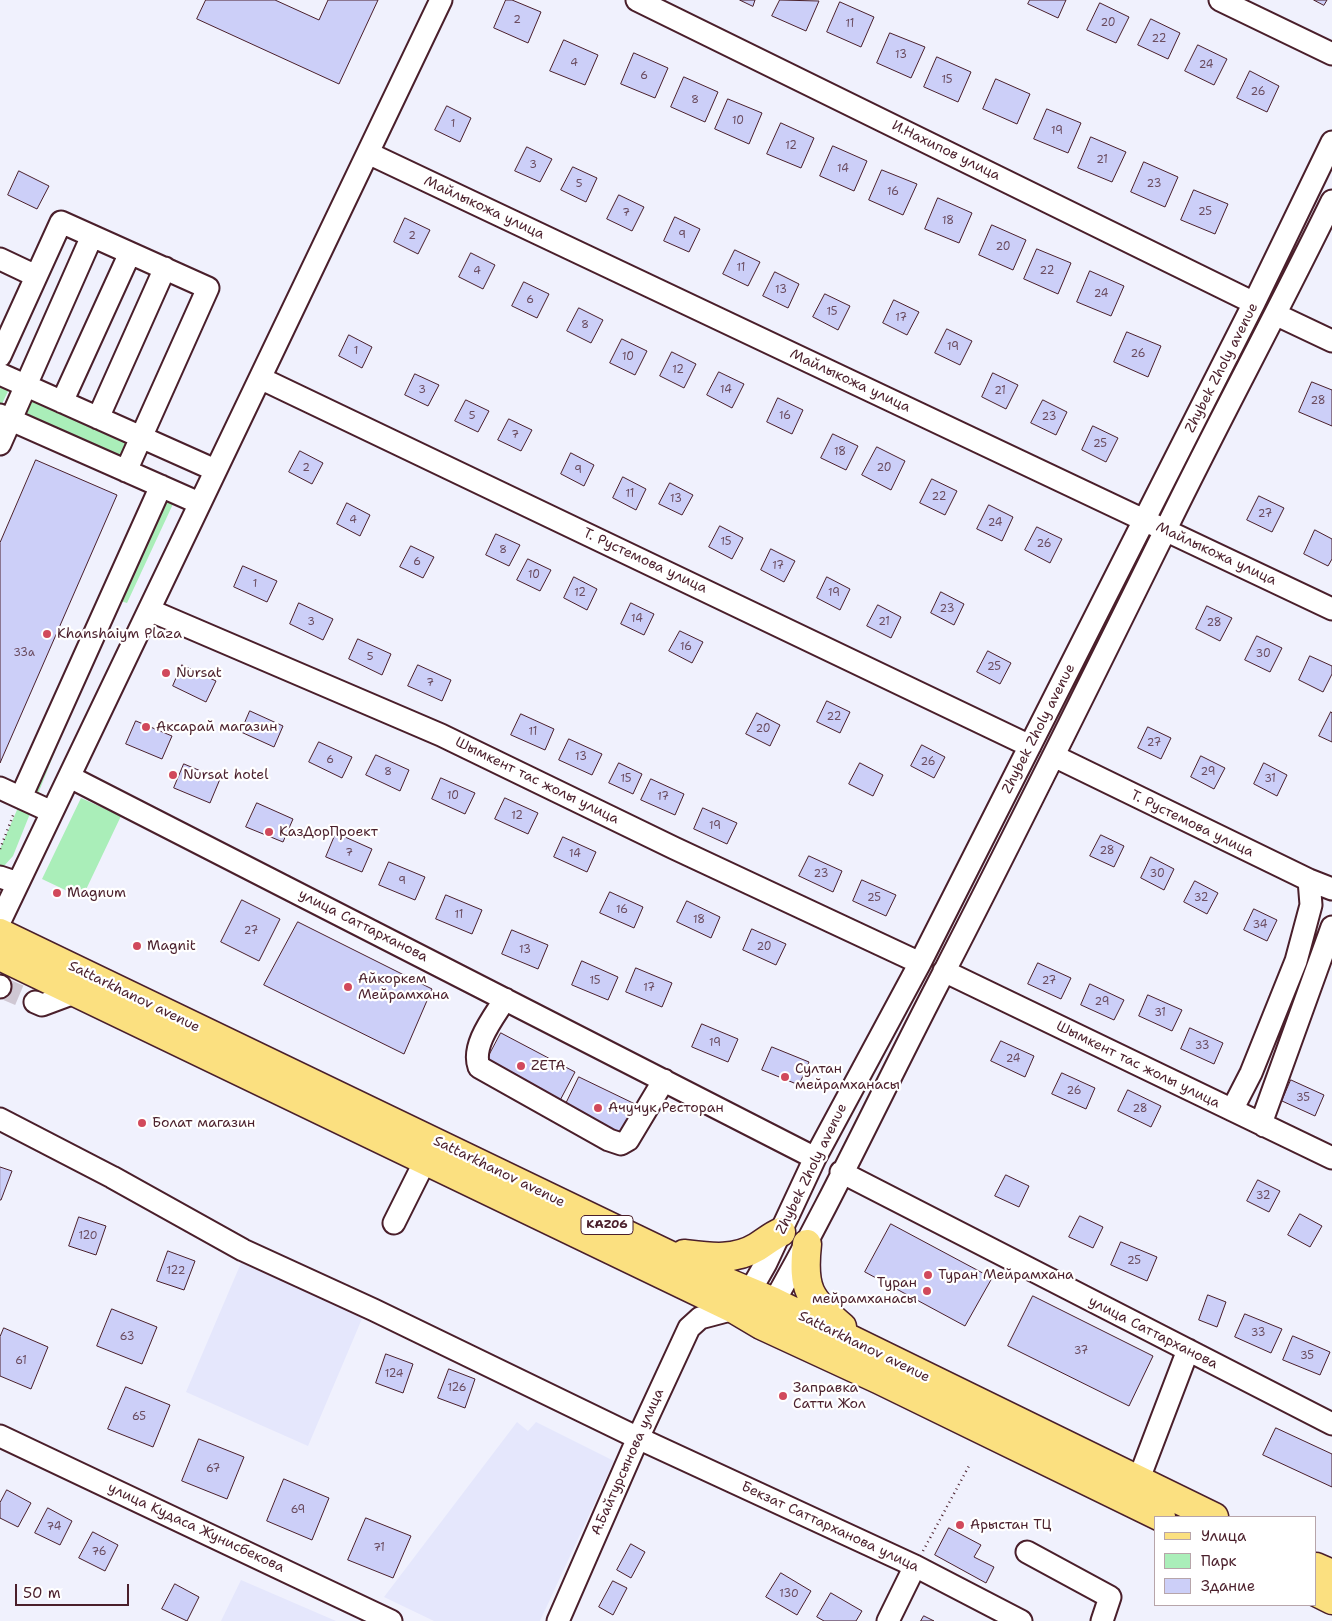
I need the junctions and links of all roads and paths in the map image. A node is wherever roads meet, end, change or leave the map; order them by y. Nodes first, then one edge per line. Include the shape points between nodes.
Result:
1 (441, 0) edge
2 (637, 0) edge
3 (1220, 0) edge
4 (1332, 54) edge
5 (1332, 142) edge
6 (368, 153) junction
7 (1332, 201) edge
8 (92, 236) junction
9 (130, 253) junction
10 (2, 263) edge
11 (165, 268) junction
12 (36, 276) junction
13 (1254, 303) junction
14 (1277, 315) junction
15 (1332, 341) edge
16 (0, 356) edge
17 (0, 374) edge
18 (260, 378) junction
19 (25, 385) junction
20 (62, 402) junction
21 (5, 417) edge
22 (98, 418) junction
23 (141, 438) junction
24 (0, 444) edge
25 (126, 470) junction
26 (215, 470) junction
27 (161, 486) junction
28 (199, 503) junction
29 (1144, 521) junction
30 (1165, 530) junction
31 (1332, 609) edge
32 (149, 610) junction
33 (1030, 746) junction
34 (1054, 756) junction
35 (70, 777) junction
36 (0, 788) edge
37 (21, 797) junction
38 (52, 812) junction
39 (0, 849) edge
40 (9, 880) edge
41 (1308, 880) junction
42 (1332, 889) edge
43 (0, 921) edge
44 (1332, 927) edge
45 (0, 933) edge
46 (0, 956) edge
47 (920, 963) junction
48 (944, 971) junction
49 (77, 992) junction
50 (505, 999) junction
51 (35, 1002) tunnel mouth
52 (664, 1080) junction
53 (1232, 1110) junction
54 (0, 1119) edge
55 (1264, 1126) junction
56 (815, 1158) junction
57 (1332, 1158) edge
58 (425, 1161) junction
59 (841, 1172) junction
60 (394, 1223) dead end
61 (781, 1232) junction
62 (807, 1244) junction
63 (663, 1252) junction
64 (746, 1309) junction
65 (864, 1347) junction
66 (1188, 1350) junction
67 (886, 1370) junction
68 (1332, 1424) edge
69 (0, 1436) edge
70 (638, 1438) junction
71 (970, 1464) dead end
72 (1138, 1481) junction
73 (1159, 1516) edge
74 (1212, 1516) edge
75 (1027, 1552) dead end
76 (916, 1566) junction
77 (1317, 1566) edge
78 (1332, 1574) edge
79 (1317, 1592) edge
80 (1332, 1600) edge
81 (382, 1619) edge
82 (558, 1621) edge
83 (888, 1621) edge
84 (1021, 1621) edge
85 (1102, 1621) edge

1 - 6 street
2 - 13 street, И.Нахипов улица
3 - 4 street
5 - 13 street, Zhybek Zholy avenue
6 - 18 street
6 - 29 street, Майлыкожа улица
7 - 14 street, Zhybek Zholy avenue
8 - 9 street
8 - 12 street via 61,222
8 - 19 street
9 - 11 street
9 - 20 street
10 - 12 street
11 - 22 street
11 - 23 street via 208,288
12 - 16 street
13 - 29 street, Zhybek Zholy avenue
14 - 15 street
14 - 30 street, Zhybek Zholy avenue
17 - 19 street
18 - 26 street
18 - 33 street, Т. Рустемова улица
19 - 20 street
19 - 21 street
20 - 22 street
21 - 24 street
21 - 25 street
22 - 23 street
23 - 25 street
23 - 26 street
25 - 27 street
26 - 28 street
27 - 28 street
27 - 37 street
28 - 32 street
29 - 30 street, Майлыкожа улица
29 - 33 street, Zhybek Zholy avenue
30 - 31 street, Майлыкожа улица
30 - 34 street, Zhybek Zholy avenue
32 - 35 street
32 - 47 street, Шымкент тас жолы улица via 441,735
33 - 47 street, Zhybek Zholy avenue
34 - 41 street, Т. Рустемова улица
34 - 48 street, Zhybek Zholy avenue
35 - 38 street
35 - 50 street, улица Саттарханова
36 - 37 street
37 - 38 street
37 - 39 path
38 - 40 street
40 - 43 street
41 - 42 street, Т. Рустемова улица
41 - 53 street via 1311,905 1296,961 1252,1073
44 - 55 street via 1263,1118
45 - 63 main road, Sattarkhanov avenue / KАZ06
46 - 49 main road, Sattarkhanov avenue / KАZ06
47 - 56 street, Zhybek Zholy avenue
48 - 53 street, Шымкент тас жолы улица
48 - 59 street, Zhybek Zholy avenue
49 - 51 street via 42,1005
49 - 58 main road, Sattarkhanov avenue / KАZ06
50 - 52 street, улица Саттарханова
50 - 52 street via 479,1044 476,1058 479,1067 609,1140 621,1144 628,1140
52 - 56 street, улица Саттарханова
53 - 55 street, Шымкент тас жолы улица
54 - 70 street, Бекзат Саттарханова улица via 243,1250
55 - 57 street, Шымкент тас жолы улица
56 - 61 street, Zhybek Zholy avenue
58 - 60 street
58 - 64 main road, Sattarkhanov avenue / KАZ06
59 - 62 street, Zhybek Zholy avenue
59 - 66 street, улица Саттарханова
61 - 63 main road via 735,1256 718,1258
61 - 64 street, Zhybek Zholy avenue
62 - 64 street, Zhybek Zholy avenue
62 - 65 main road via 804,1269 811,1295 821,1309
63 - 64 main road, Sattarkhanov avenue / KАZ06
64 - 65 main road, Sattarkhanov avenue / KАZ06
64 - 67 main road, Sattarkhanov avenue / KАZ06
64 - 70 street, А.Байтурсынова улица via 700,1318 689,1328
65 - 67 main road, Sattarkhanov avenue / KАZ06
66 - 68 street, улица Саттарханова
66 - 72 street
67 - 72 main road, Sattarkhanov avenue / KАZ06
67 - 73 main road, Sattarkhanov avenue / KАZ06
69 - 81 street, улица Кудаса Жунисбекова
70 - 76 street, Бекзат Саттарханова улица
70 - 82 street, А.Байтурсынова улица
71 - 76 path
72 - 74 main road, Sattarkhanov avenue / KАZ06
75 - 85 street via 1110,1597
76 - 83 street
76 - 84 street, Бекзат Саттарханова улица
77 - 78 main road
79 - 80 main road

